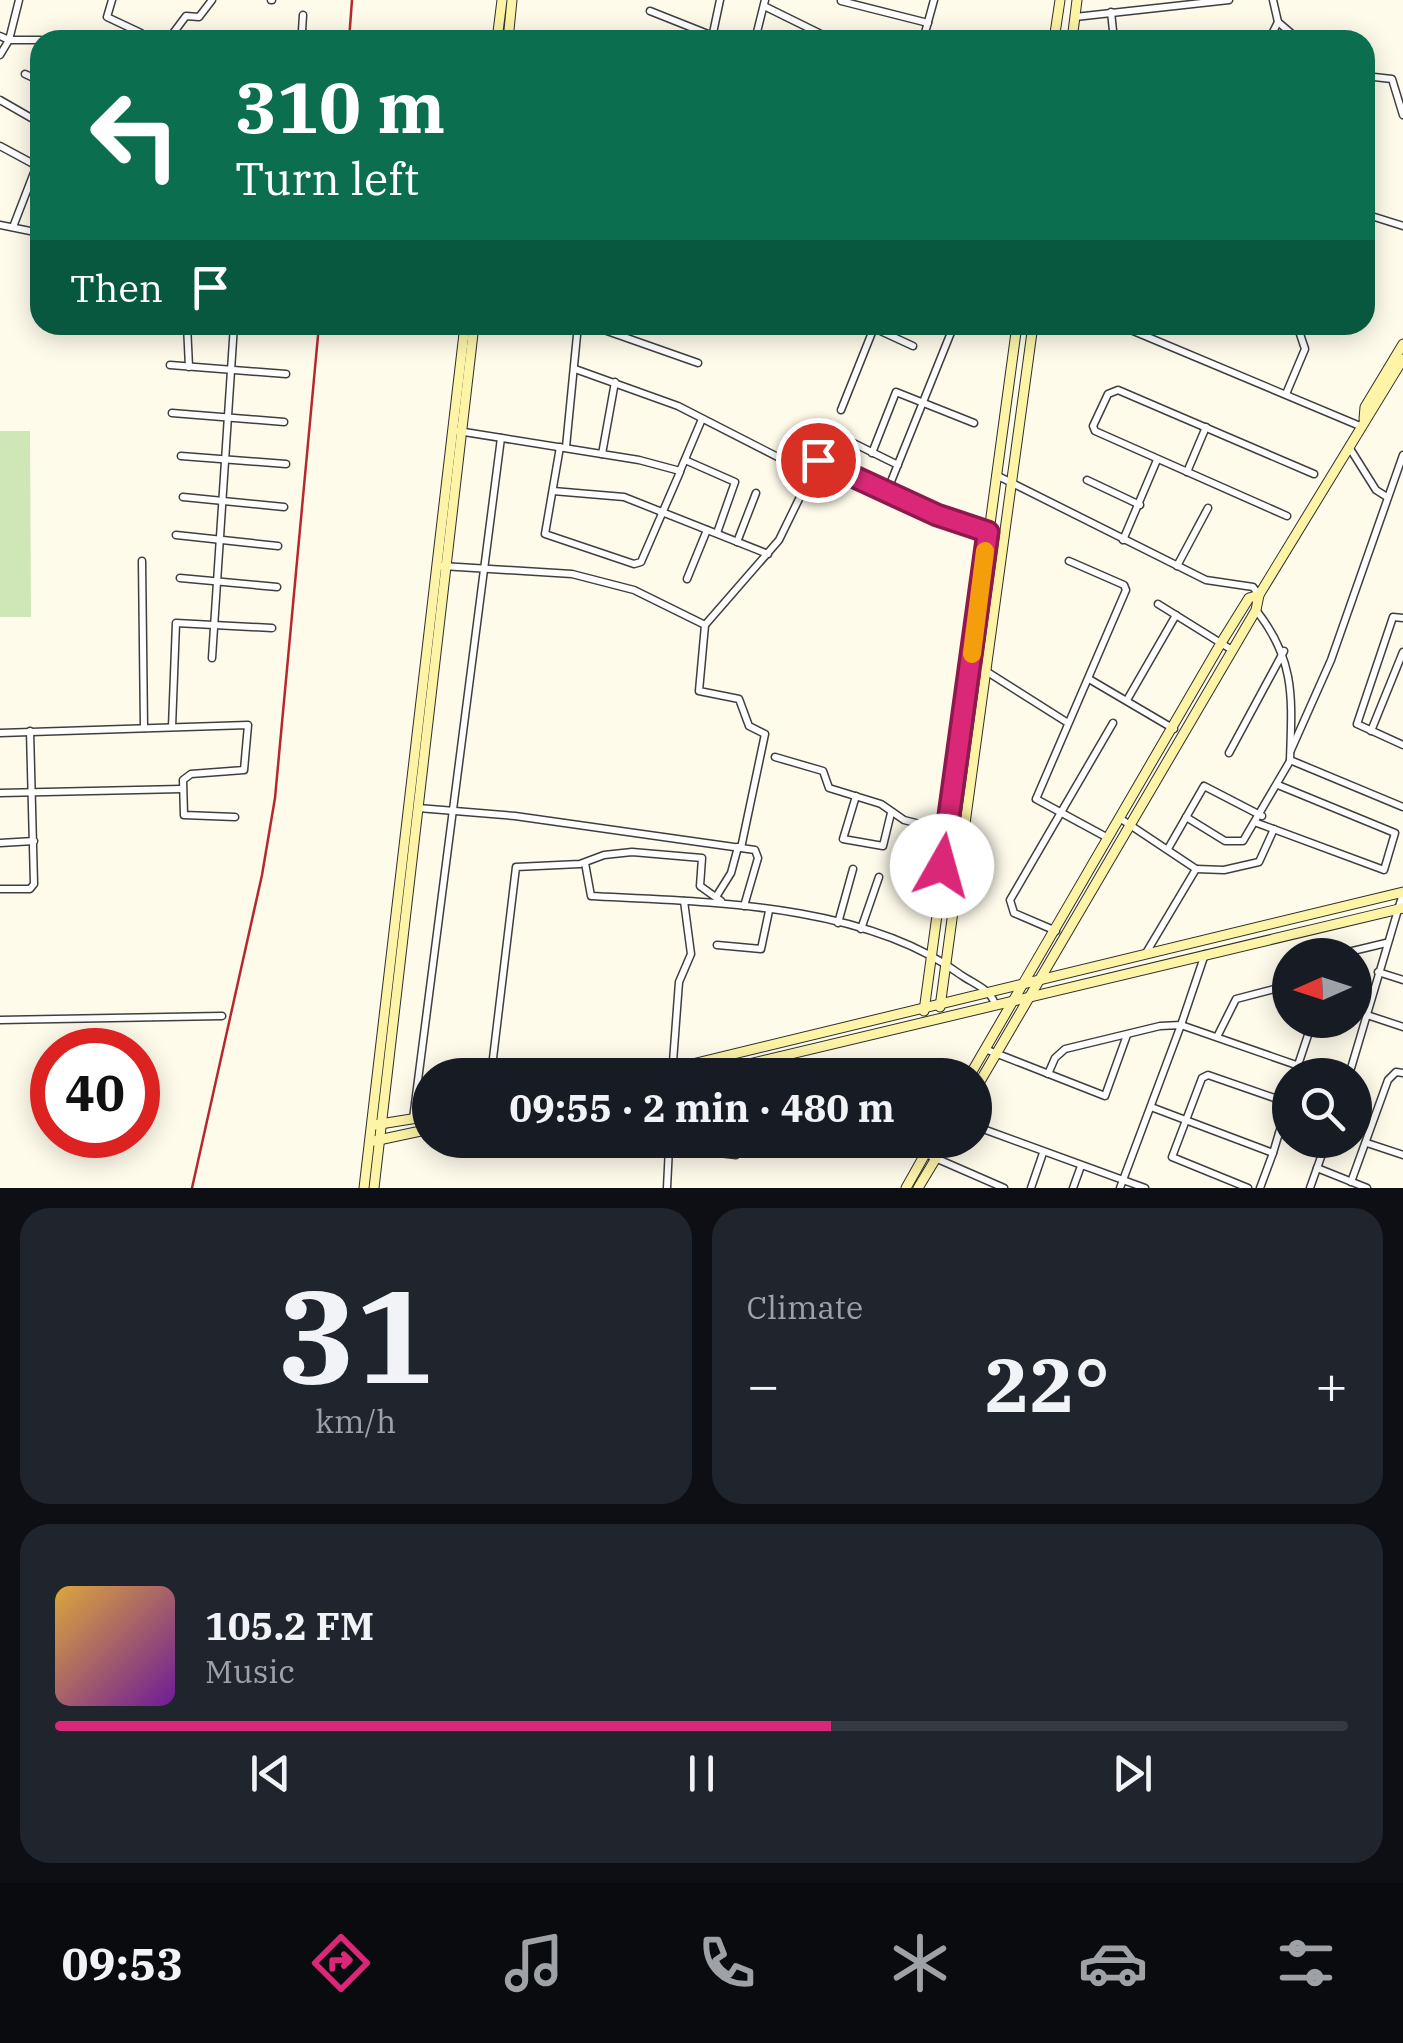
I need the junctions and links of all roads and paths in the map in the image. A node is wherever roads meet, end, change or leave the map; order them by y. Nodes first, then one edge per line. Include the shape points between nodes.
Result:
1 (18, 0) edge
2 (112, 0) edge
3 (212, 0) edge
4 (502, 0) edge
5 (512, 0) edge
6 (720, 0) edge
7 (934, 0) edge
8 (1060, 0) edge
9 (1076, 0) edge
10 (1229, 0) edge
11 (1273, 0) edge
12 (841, 1) edge
13 (764, 3) edge
14 (650, 11) dead end
15 (1111, 12) junction
16 (303, 15) dead end
17 (1075, 16) junction
18 (1278, 22) junction
19 (928, 23) junction
20 (135, 30) edge
21 (176, 30) edge
22 (302, 30) edge
23 (498, 30) edge
24 (509, 30) edge
25 (702, 30) edge
26 (714, 30) edge
27 (758, 30) edge
28 (814, 30) edge
29 (926, 30) edge
30 (1056, 30) edge
31 (1073, 30) edge
32 (1113, 30) edge
33 (1274, 30) edge
34 (1287, 30) edge
35 (0, 36) edge
36 (9, 40) junction
37 (30, 40) edge
38 (0, 54) edge
39 (25, 74) dead end
40 (30, 76) edge
41 (1375, 76) edge
42 (1399, 84) edge
43 (0, 100) edge
44 (1403, 115) edge
45 (30, 117) edge
46 (0, 146) edge
47 (30, 160) edge
48 (30, 186) edge
49 (1375, 217) edge
50 (0, 225) edge
51 (1403, 226) edge
52 (13, 227) junction
53 (30, 231) edge
54 (191, 335) edge
55 (234, 335) edge
56 (463, 335) edge
57 (472, 335) edge
58 (577, 335) edge
59 (618, 335) edge
60 (871, 335) edge
61 (890, 335) edge
62 (950, 335) edge
63 (1016, 335) edge
64 (1031, 335) edge
65 (1143, 335) edge
66 (1300, 335) edge
67 (1403, 344) edge
68 (913, 346) dead end
69 (698, 363) dead end
70 (170, 365) dead end
71 (1399, 365) edge
72 (189, 366) junction
73 (575, 369) junction
74 (232, 370) junction
75 (286, 374) dead end
76 (615, 382) junction
77 (1286, 394) junction
78 (924, 402) junction
79 (841, 410) dead end
80 (172, 413) dead end
81 (228, 416) junction
82 (702, 419) junction
83 (284, 422) dead end
84 (1362, 422) junction
85 (974, 424) dead end
86 (1206, 427) junction
87 (457, 431) junction
88 (837, 436) dead end
89 (501, 438) junction
90 (563, 447) junction
91 (1349, 447) junction
92 (872, 453) junction
93 (602, 454) junction
94 (1403, 455) edge
95 (181, 456) dead end
96 (224, 458) junction
97 (685, 460) junction
98 (1158, 460) junction
99 (286, 464) dead end
100 (898, 466) junction
101 (680, 471) junction
102 (1187, 472) junction
103 (809, 473) junction
104 (996, 474) junction
105 (1314, 474) dead end
106 (1010, 480) junction
107 (1086, 480) dead end
108 (888, 490) junction
109 (553, 491) junction
110 (756, 492) dead end
111 (183, 497) dead end
112 (1386, 497) junction
113 (220, 500) junction
114 (1140, 505) junction
115 (284, 506) dead end
116 (1208, 508) dead end
117 (663, 513) junction
118 (1287, 516) dead end
119 (707, 530) junction
120 (988, 532) junction
121 (716, 534) junction
122 (176, 536) dead end
123 (217, 538) junction
124 (1124, 540) junction
125 (737, 542) junction
126 (278, 546) dead end
127 (768, 554) junction
128 (142, 560) dead end
129 (1069, 561) dead end
130 (436, 566) junction
131 (1177, 566) junction
132 (448, 567) junction
133 (485, 571) junction
134 (180, 578) dead end
135 (687, 579) dead end
136 (216, 582) junction
137 (276, 588) dead end
138 (1259, 595) junction
139 (1158, 604) dead end
140 (1256, 610) junction
141 (1176, 615) junction
142 (1403, 618) edge
143 (212, 623) junction
144 (705, 625) junction
145 (272, 628) dead end
146 (1221, 643) junction
147 (1232, 650) junction
148 (1284, 650) junction
149 (1403, 652) edge
150 (212, 658) dead end
151 (970, 669) junction
152 (984, 671) junction
153 (1089, 679) junction
154 (1127, 700) junction
155 (1068, 723) junction
156 (1113, 724) dead end
157 (144, 728) junction
158 (172, 728) junction
159 (1172, 728) junction
160 (30, 731) junction
161 (0, 732) edge
162 (1371, 732) junction
163 (1182, 734) junction
164 (1403, 745) edge
165 (1291, 750) junction
166 (1229, 753) dead end
167 (774, 757) dead end
168 (1290, 760) junction
169 (1278, 785) junction
170 (182, 790) junction
171 (32, 792) junction
172 (0, 793) edge
173 (856, 796) junction
174 (413, 808) junction
175 (1403, 808) edge
176 (452, 811) junction
177 (892, 812) junction
178 (1059, 812) junction
179 (234, 817) dead end
180 (1186, 818) junction
181 (1260, 819) junction
182 (1126, 821) junction
183 (1274, 829) junction
184 (946, 832) junction
185 (963, 835) junction
186 (1109, 839) junction
187 (34, 842) junction
188 (0, 844) edge
189 (1169, 847) junction
190 (739, 848) junction
191 (585, 863) junction
192 (853, 869) dead end
193 (1196, 869) junction
194 (879, 877) dead end
195 (0, 889) edge
196 (1403, 893) edge
197 (719, 899) junction
198 (684, 901) junction
199 (744, 906) junction
200 (1399, 909) edge
201 (770, 911) junction
202 (838, 922) junction
203 (862, 928) junction
204 (1060, 933) junction
205 (1386, 943) junction
206 (716, 945) dead end
207 (1372, 946) edge
208 (1145, 954) junction
209 (1206, 954) junction
210 (930, 957) junction
211 (946, 963) junction
212 (1378, 972) junction
213 (1403, 980) edge
214 (1038, 984) junction
215 (1020, 987) junction
216 (1272, 990) edge
217 (1031, 995) junction
218 (1372, 995) edge
219 (993, 999) junction
220 (1013, 999) junction
221 (940, 1007) junction
222 (924, 1011) junction
223 (222, 1016) dead end
224 (1372, 1017) edge
225 (0, 1020) edge
226 (1181, 1026) junction
227 (1403, 1027) edge
228 (1128, 1034) junction
229 (1217, 1037) junction
230 (990, 1051) junction
231 (421, 1058) edge
232 (494, 1058) edge
233 (673, 1058) edge
234 (730, 1058) edge
235 (768, 1058) edge
236 (984, 1058) edge
237 (987, 1058) edge
238 (1278, 1058) edge
239 (1403, 1073) edge
240 (1048, 1074) junction
241 (1272, 1098) edge
242 (1152, 1107) junction
243 (412, 1119) edge
244 (1184, 1120) junction
245 (376, 1125) junction
246 (1372, 1128) edge
247 (412, 1133) edge
248 (992, 1133) edge
249 (374, 1141) junction
250 (1372, 1145) edge
251 (1043, 1153) junction
252 (1272, 1153) edge
253 (1272, 1156) edge
254 (1403, 1156) edge
255 (668, 1158) edge
256 (924, 1158) edge
257 (1321, 1158) edge
258 (1361, 1158) edge
259 (936, 1159) joint
260 (1081, 1165) junction
261 (1317, 1168) junction
262 (1351, 1182) junction
263 (1121, 1184) edge
264 (364, 1188) edge
265 (374, 1188) edge
266 (667, 1188) edge
267 (906, 1188) edge
268 (918, 1188) edge
269 (1004, 1188) edge
270 (1032, 1188) edge
271 (1074, 1188) edge
272 (1145, 1188) edge
273 (1248, 1188) edge
274 (1260, 1188) edge
275 (1310, 1188) edge
276 (1366, 1188) edge

1 - 36 street
2 - 20 street via 107,17
3 - 21 street
4 - 23 street
5 - 24 street
6 - 26 street
7 - 19 street
8 - 30 street
9 - 17 street
10 - 15 street
11 - 18 street
12 - 19 street
13 - 27 street
13 - 28 street
14 - 25 street
15 - 17 street
15 - 32 street
16 - 22 street
17 - 31 street
18 - 33 street
18 - 34 street
19 - 29 street
35 - 36 street
36 - 37 street
36 - 38 street
39 - 40 street
41 - 42 street
42 - 44 street
43 - 45 street
46 - 47 street
48 - 52 street
49 - 51 street
50 - 52 street
52 - 53 street
54 - 72 street
55 - 74 street
56 - 87 street
57 - 87 street
58 - 73 street
59 - 69 street
60 - 79 street
61 - 68 street
62 - 78 street
63 - 104 street
64 - 106 street
65 - 77 street
66 - 77 street via 1305,350
67 - 71 street
70 - 72 street
71 - 84 street via 1365,407
72 - 74 street
73 - 76 street
73 - 90 street
74 - 75 street
74 - 81 street
76 - 82 street
76 - 93 street
77 - 84 street
78 - 85 street
78 - 92 street via 892,394
78 - 100 street
80 - 81 street
81 - 83 street
81 - 96 street
82 - 97 street
82 - 103 street
84 - 91 street
86 - 98 street via 1111,391 1094,430
86 - 102 street
86 - 105 street
87 - 89 street
87 - 130 street
87 - 132 street
88 - 92 street
89 - 90 street
89 - 133 street
90 - 93 street
90 - 109 street
91 - 112 street
91 - 138 street
92 - 100 street
93 - 101 street
94 - 112 street
95 - 96 street
96 - 99 street
96 - 113 street
97 - 101 street
97 - 121 street via 735,482
98 - 102 street
98 - 114 street
100 - 108 street
101 - 117 street
102 - 118 street
103 - 108 street via 820,459
103 - 127 street
104 - 106 street
104 - 120 street
106 - 124 street
106 - 152 street
107 - 114 street
108 - 120 street
109 - 117 street via 624,497
109 - 117 street via 547,536 634,564 641,562
110 - 125 street
111 - 113 street
112 - 165 street
113 - 115 street
113 - 123 street
114 - 124 street
116 - 131 street
117 - 119 street
119 - 121 street
119 - 135 street
120 - 151 street
121 - 125 street
122 - 123 street
123 - 126 street
123 - 136 street
124 - 131 street
125 - 127 street
127 - 144 street
128 - 157 street
129 - 153 street via 1126,588
130 - 132 street
130 - 174 street
131 - 138 street via 1213,582 1252,587
132 - 133 street
132 - 174 street
133 - 144 street via 572,574 616,585
133 - 176 street
134 - 136 street
136 - 137 street
136 - 143 street
138 - 140 street
138 - 146 street via 1249,598
139 - 141 street
140 - 147 street
140 - 148 street
141 - 146 street
141 - 154 street
142 - 162 street via 1393,616 1357,724
143 - 145 street
143 - 150 street
143 - 158 street via 174,626
144 - 190 street via 699,691 740,700 749,726 765,734
146 - 147 street
146 - 159 street
147 - 163 street
148 - 165 street
148 - 166 street
149 - 162 street
151 - 152 street
151 - 184 street
152 - 155 street
152 - 185 street
153 - 154 street
153 - 155 street
154 - 159 street
155 - 178 street via 1036,795
156 - 178 street
157 - 158 street
157 - 160 street
158 - 170 street via 251,729 244,770 191,774
159 - 163 street
159 - 182 street
160 - 161 street
160 - 171 street
162 - 164 street
163 - 182 street
165 - 168 street
167 - 173 street via 823,772 829,788
168 - 169 street
168 - 175 street
169 - 181 street
169 - 183 street via 1396,836 1382,872
170 - 171 street
170 - 179 street via 186,817
171 - 172 street
171 - 187 street
173 - 177 street
173 - 177 street via 842,834 846,840 883,846
174 - 176 street
174 - 245 street
176 - 190 street
176 - 231 street
177 - 184 street
178 - 186 street
178 - 204 street via 1010,905 1014,913
180 - 181 street via 1232,844 1243,842
180 - 181 street via 1206,786
180 - 189 street
181 - 183 street
182 - 186 street
182 - 189 street
182 - 204 street
183 - 193 street via 1259,862
184 - 185 street
184 - 210 street
185 - 211 street
186 - 204 street
187 - 188 street
187 - 195 street via 32,888
189 - 193 street
190 - 197 street
190 - 199 street via 758,855
191 - 197 street via 632,852 700,858 700,886
191 - 198 street via 591,896
191 - 232 street via 513,871
192 - 202 street
193 - 208 street
194 - 203 street
196 - 200 street
196 - 208 street
197 - 198 street
197 - 199 street
198 - 233 street via 691,954 679,982
199 - 201 street
200 - 205 street
200 - 209 street
201 - 202 street
201 - 206 street via 760,950
202 - 203 street
203 - 210 street
204 - 214 street
204 - 215 street
205 - 207 street
205 - 212 street
208 - 214 street
209 - 217 street
209 - 226 street
210 - 211 street
210 - 222 street
211 - 219 street
211 - 221 street
212 - 213 street
212 - 218 street
214 - 215 street
214 - 217 street
215 - 219 street
215 - 220 street
216 - 229 street via 1236,999
217 - 220 street
217 - 230 street
219 - 220 street
219 - 221 street
219 - 235 street
220 - 230 street
221 - 222 street
222 - 234 street
223 - 225 street
224 - 227 street
226 - 228 street
226 - 229 street
226 - 242 street
228 - 240 street via 1066,1049
228 - 240 street via 1105,1096
229 - 238 street
230 - 236 street
230 - 237 street
230 - 240 street
239 - 246 street via 1388,1080
241 - 244 street via 1208,1075
242 - 244 street
242 - 263 street
243 - 245 street
244 - 252 street
244 - 273 street via 1175,1159
245 - 249 street
247 - 249 street
248 - 251 street
249 - 264 street
249 - 265 street
250 - 254 street
251 - 260 street
251 - 270 street
253 - 274 street
255 - 266 street
256 - 267 street
257 - 261 street
258 - 262 street
259 - 268 street
259 - 269 street
260 - 263 street
260 - 271 street
261 - 262 street
261 - 275 street
262 - 276 street
263 - 272 street

